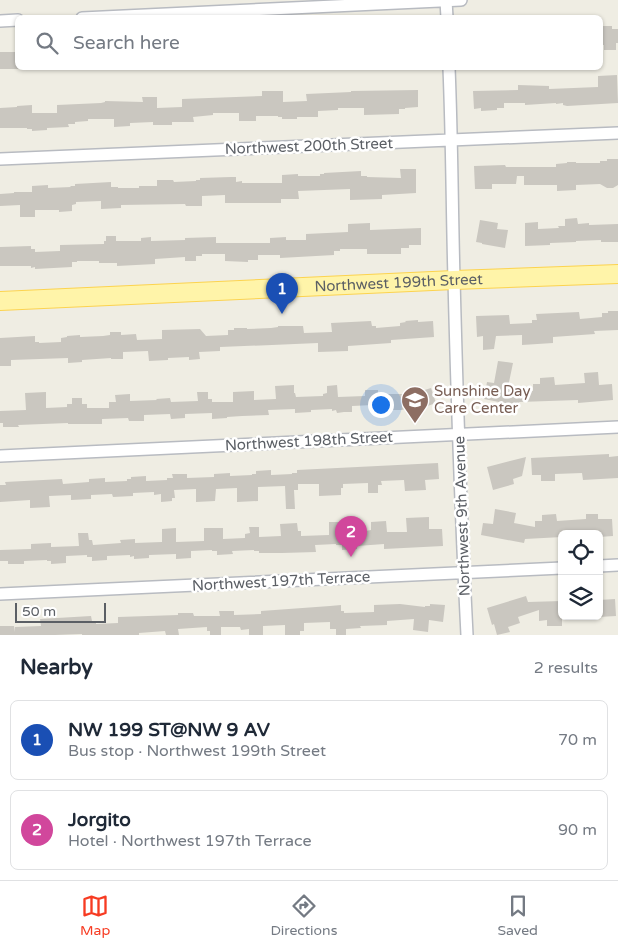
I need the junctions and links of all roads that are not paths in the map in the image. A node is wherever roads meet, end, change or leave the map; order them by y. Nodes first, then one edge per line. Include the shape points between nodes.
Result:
1 (446, 0) edge
2 (461, 0) edge
3 (143, 15) edge
4 (446, 15) edge
5 (15, 20) edge
6 (0, 21) edge
7 (449, 70) edge
8 (618, 133) edge
9 (452, 140) junction
10 (0, 158) edge
11 (618, 274) edge
12 (454, 280) junction
13 (0, 301) edge
14 (618, 427) edge
15 (459, 434) junction
16 (0, 456) edge
17 (618, 565) edge
18 (603, 566) edge
19 (558, 568) edge
20 (464, 573) junction
21 (0, 594) edge
22 (467, 635) edge

1 - 2 street
1 - 3 street
1 - 4 street
5 - 6 street
7 - 9 street, Northwest 9th Avenue
8 - 9 street, Northwest 200th Street
9 - 10 street, Northwest 200th Street
9 - 12 street, Northwest 9th Avenue
11 - 12 main road, Northwest 199th Street
12 - 13 main road, Northwest 199th Street
12 - 15 street, Northwest 9th Avenue
14 - 15 street, Northwest 198th Street
15 - 16 street, Northwest 198th Street
15 - 20 street, Northwest 9th Avenue
17 - 18 street
19 - 20 street, Northwest 197th Terrace
20 - 21 street, Northwest 197th Terrace
20 - 22 street, Northwest 9th Avenue

